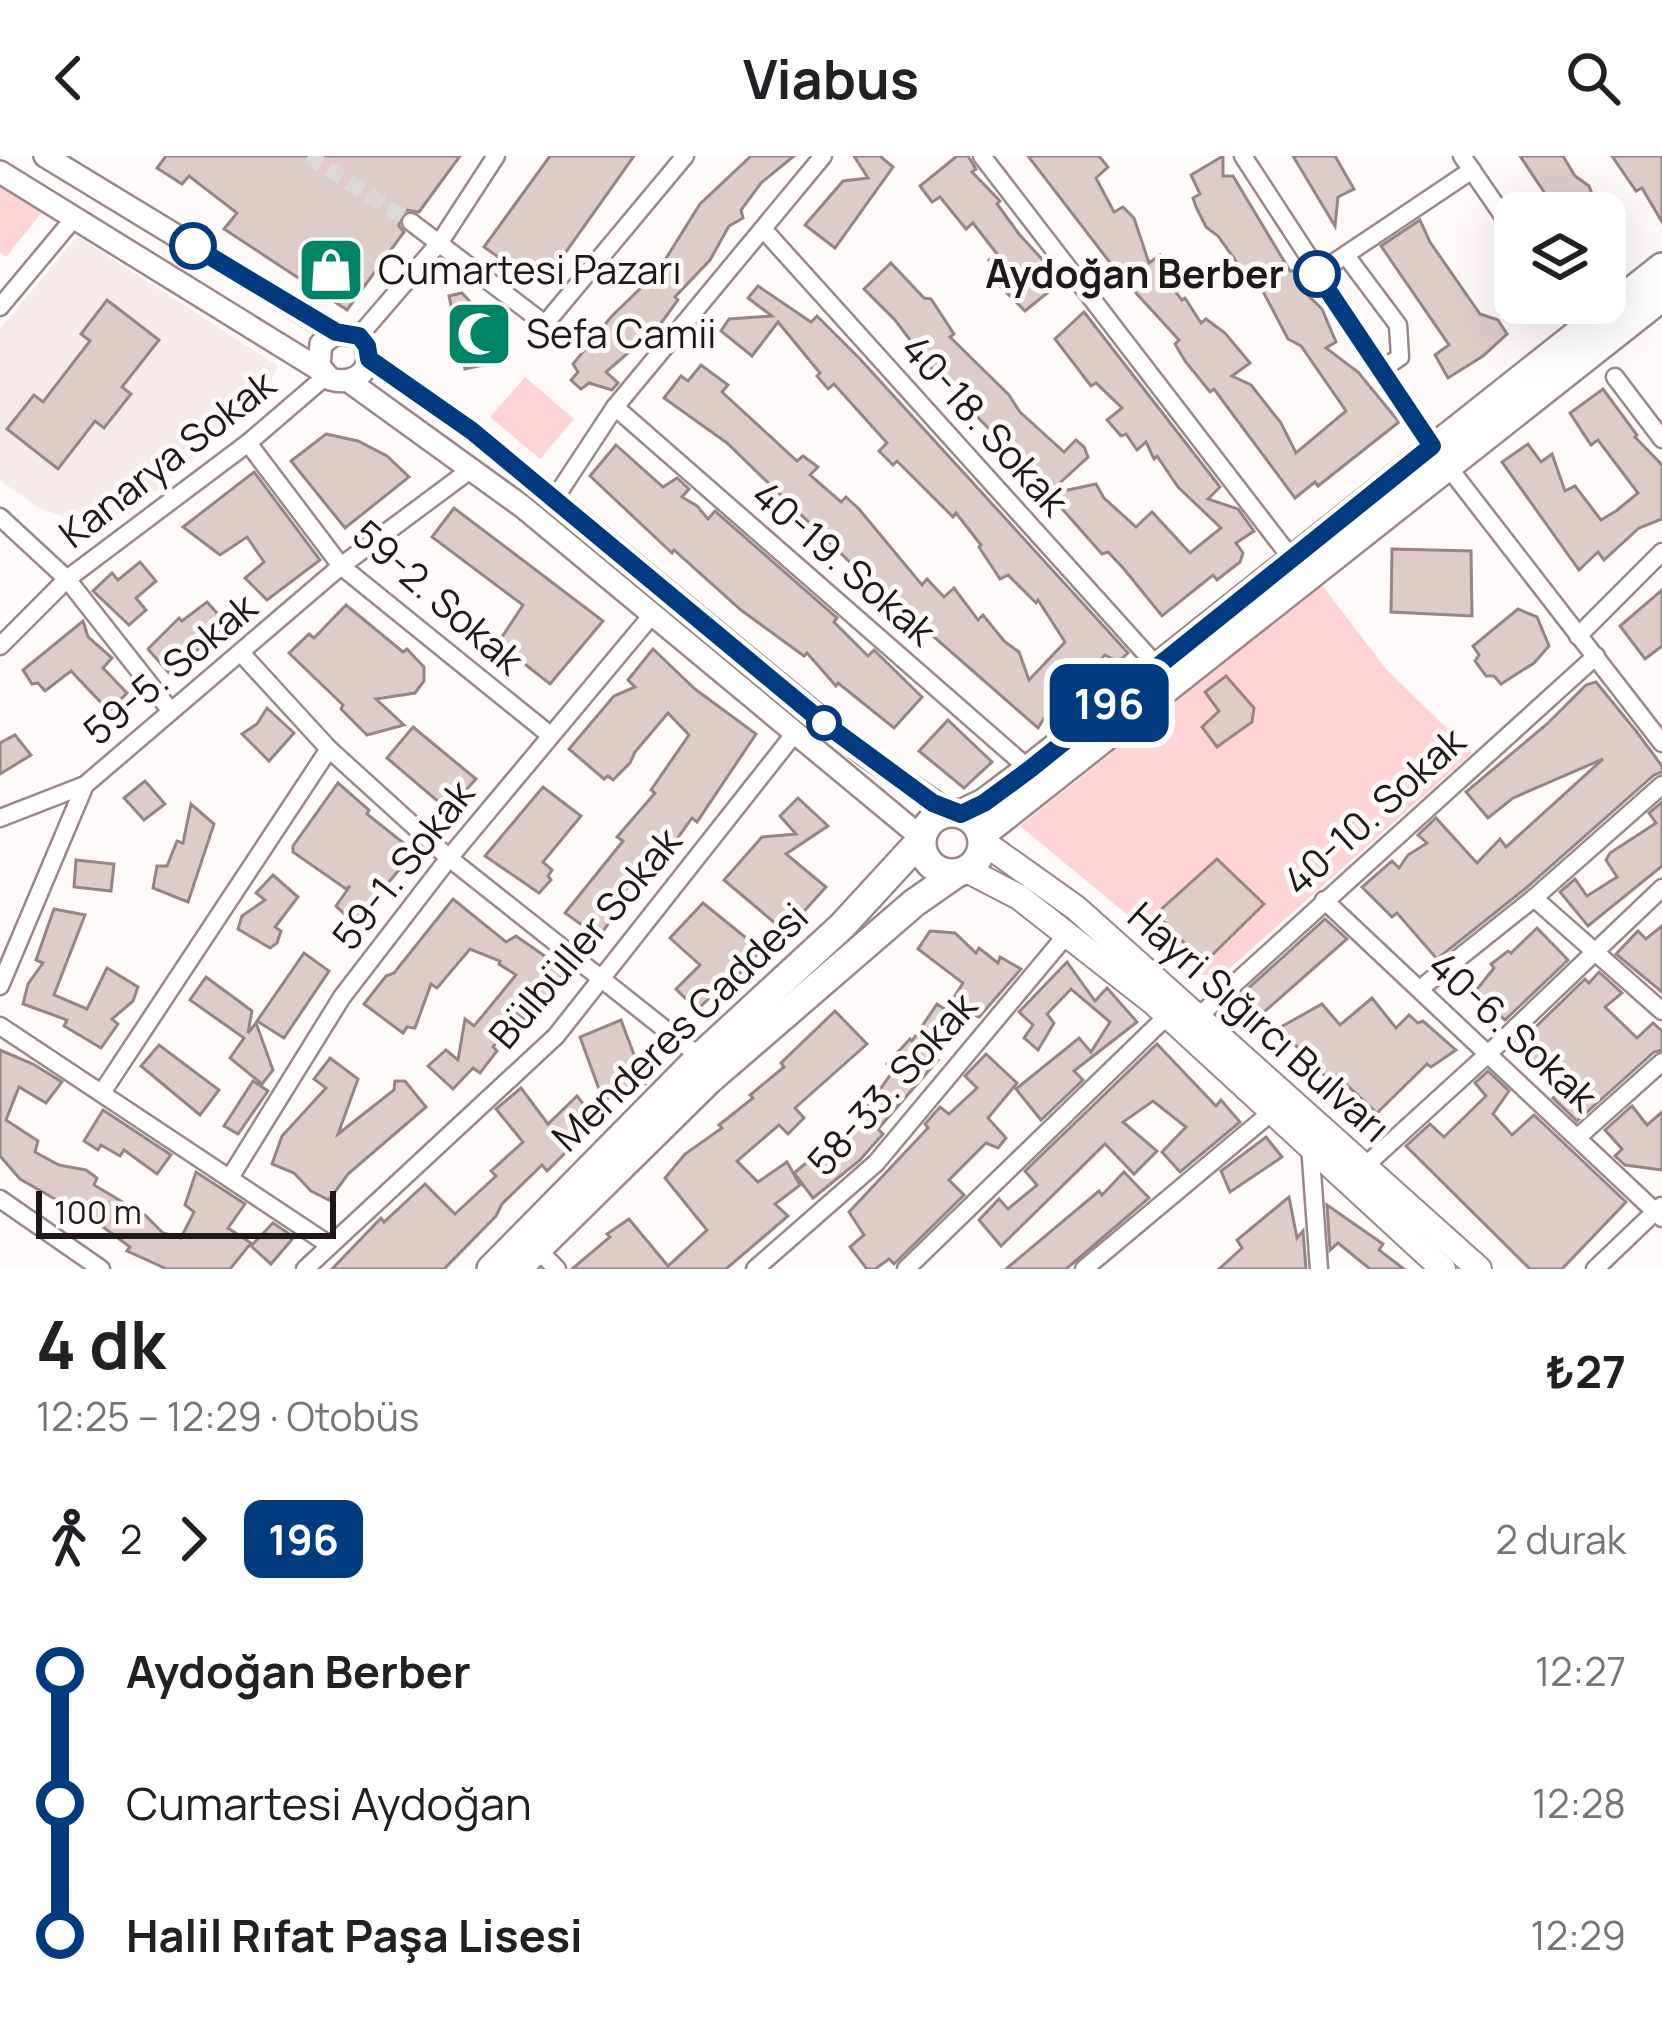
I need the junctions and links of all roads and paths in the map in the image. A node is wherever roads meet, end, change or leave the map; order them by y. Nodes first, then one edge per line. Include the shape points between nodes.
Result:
1 (45, 156) edge
2 (496, 156) edge
3 (686, 156) edge
4 (824, 156) edge
5 (982, 156) edge
6 (1243, 156) edge
7 (1467, 163) edge
8 (0, 172) edge
9 (1494, 202) edge
10 (75, 217) junction
11 (411, 223) tunnel mouth
12 (764, 230) junction
13 (440, 242) junction
14 (1347, 257) junction
15 (1662, 267) edge
16 (1317, 274) junction
17 (1662, 297) edge
18 (0, 307) edge
19 (1578, 324) edge
20 (1581, 329) junction
21 (336, 332) junction
22 (359, 336) junction
23 (369, 359) junction
24 (1381, 370) junction
25 (324, 373) junction
26 (1615, 376) dead end
27 (350, 382) junction
28 (615, 407) junction
29 (1662, 439) edge
30 (248, 442) junction
31 (1441, 456) junction
32 (470, 470) junction
33 (555, 498) junction
34 (0, 517) edge
35 (1662, 552) edge
36 (1292, 559) junction
37 (341, 566) junction
38 (68, 579) junction
39 (652, 615) junction
40 (1578, 636) junction
41 (0, 646) edge
42 (241, 653) junction
43 (1595, 656) junction
44 (1156, 665) junction
45 (170, 710) junction
46 (795, 733) junction
47 (550, 735) junction
48 (1662, 743) edge
49 (329, 749) junction
50 (1029, 770) junction
51 (86, 785) junction
52 (1662, 785) edge
53 (956, 813) junction
54 (0, 818) edge
55 (981, 838) junction
56 (921, 839) junction
57 (449, 858) junction
58 (962, 871) junction
59 (1662, 888) edge
60 (1534, 898) junction
61 (1324, 900) junction
62 (1068, 933) junction
63 (1593, 953) junction
64 (604, 977) junction
65 (0, 986) edge
66 (1420, 988) junction
67 (1662, 1011) edge
68 (1199, 1016) junction
69 (1166, 1017) junction
70 (0, 1026) edge
71 (1490, 1054) junction
72 (700, 1057) junction
73 (1662, 1062) edge
74 (104, 1091) junction
75 (1273, 1112) junction
76 (1577, 1138) junction
77 (1310, 1144) junction
78 (1366, 1165) junction
79 (231, 1176) junction
80 (0, 1199) edge
81 (1660, 1212) edge
82 (328, 1244) junction
83 (537, 1262) edge
84 (101, 1269) edge
85 (305, 1269) edge
86 (490, 1269) edge
87 (755, 1269) edge
88 (906, 1269) edge
89 (1084, 1269) edge
90 (1319, 1269) edge
91 (1443, 1269) edge
92 (1479, 1269) edge
93 (1595, 1269) edge

1 - 21 street
2 - 13 street
3 - 13 street via 544,324
4 - 12 street
5 - 36 street
6 - 16 street
7 - 9 street
7 - 14 street
8 - 10 street
10 - 18 street
10 - 25 street
11 - 13 street
12 - 28 street
12 - 44 street, 40-18. Sokak
13 - 22 street
14 - 16 street
14 - 24 street via 1398,325 1400,357
15 - 20 main road
16 - 24 street
17 - 31 main road
19 - 20 street
20 - 31 main road
21 - 22 street
21 - 25 street via 319,349
22 - 23 street
23 - 27 street
23 - 33 street
24 - 31 street
25 - 27 street
25 - 30 street, Kanarya Sokak
26 - 29 street
27 - 32 street
28 - 33 street
28 - 50 street, 40-19. Sokak
30 - 37 street, 59-2. Sokak
30 - 38 street, Kanarya Sokak
31 - 36 main road
31 - 40 street
31 - 55 main road
32 - 37 street, 59-5. Sokak
32 - 39 street
33 - 53 street via 820,720
34 - 38 street
35 - 40 street
36 - 44 main road
37 - 42 street, 59-5. Sokak
37 - 47 street, 59-2. Sokak
38 - 41 street, Kanarya Sokak
38 - 45 street
39 - 46 street
39 - 47 street, 59-1. Sokak
40 - 43 street
42 - 45 street, 59-5. Sokak
42 - 49 street
43 - 48 street
43 - 61 street, 40-10. Sokak
44 - 50 main road
45 - 51 street, 59-5. Sokak
46 - 56 street
46 - 64 street, Bülbüller Sokak
47 - 57 street, 59-1. Sokak
49 - 57 street
49 - 74 street
50 - 53 main road
51 - 54 street
51 - 65 street, 59-5. Sokak
52 - 60 street
53 - 55 main road
53 - 56 main road via 934,818
55 - 58 main road via 980,855
55 - 68 main road, Hayri Sığırcı Bulvarı
56 - 58 main road via 928,863
56 - 72 main road, Menderes Caddesi via 842,926
57 - 64 street
57 - 79 street, 59-1. Sokak via 342,997
58 - 62 main road, Hayri Sığırcı Bulvarı via 1019,897
58 - 83 main road, Menderes Caddesi via 899,915 709,1080
59 - 63 street
60 - 63 street
60 - 66 street
61 - 66 street, 40-6. Sokak
61 - 68 street, 40-10. Sokak
62 - 69 main road, Hayri Sığırcı Bulvarı
62 - 87 street, 58-33. Sokak via 876,1163
63 - 67 street
63 - 71 street
64 - 72 street
64 - 82 street, Bülbüller Sokak via 556,1036
66 - 71 street, 40-6. Sokak
68 - 78 main road, Hayri Sığırcı Bulvarı
69 - 75 main road, Hayri Sığırcı Bulvarı
69 - 88 street
70 - 74 street
71 - 76 street, 40-6. Sokak
71 - 78 street
72 - 86 main road, Menderes Caddesi
73 - 76 street
74 - 79 street
75 - 77 main road, Hayri Sığırcı Bulvarı
75 - 89 street
76 - 81 street, 40-6. Sokak
77 - 90 street
77 - 91 main road, Hayri Sığırcı Bulvarı
78 - 92 main road, Hayri Sığırcı Bulvarı
79 - 82 street
80 - 84 street
81 - 93 street
82 - 85 street, Bülbüller Sokak

